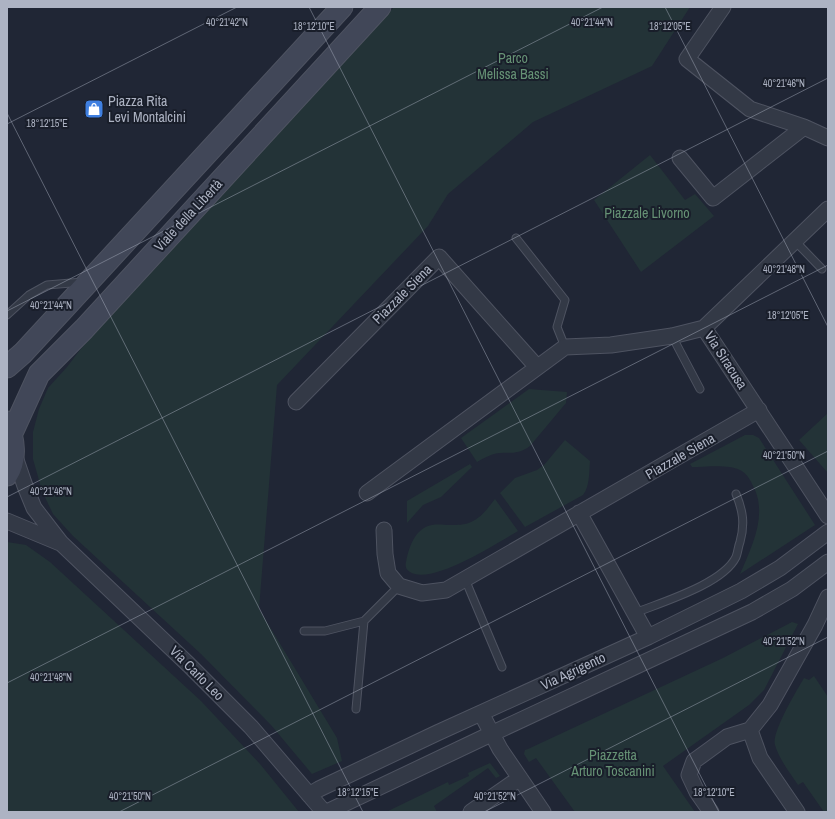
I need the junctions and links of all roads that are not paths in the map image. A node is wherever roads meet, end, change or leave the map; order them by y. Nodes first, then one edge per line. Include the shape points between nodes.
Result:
1 (342, 7) edge
2 (380, 7) edge
3 (724, 7) edge
4 (804, 127) junction
5 (828, 138) edge
6 (680, 158) dead end
7 (828, 209) edge
8 (516, 238) dead end
9 (794, 240) junction
10 (822, 269) dead end
11 (89, 281) junction
12 (7, 315) edge
13 (704, 328) junction
14 (672, 336) junction
15 (565, 347) junction
16 (7, 367) edge
17 (537, 367) junction
18 (700, 389) dead end
19 (296, 402) dead end
20 (759, 410) junction
21 (11, 436) edge
22 (7, 475) edge
23 (367, 493) dead end
24 (736, 494) dead end
25 (579, 513) junction
26 (828, 516) edge
27 (7, 521) edge
28 (384, 530) dead end
29 (828, 532) edge
30 (61, 543) junction
31 (828, 562) edge
32 (465, 579) junction
33 (399, 586) junction
34 (828, 597) edge
35 (635, 613) junction
36 (364, 621) junction
37 (304, 631) dead end
38 (648, 637) junction
39 (502, 667) dead end
40 (356, 709) dead end
41 (481, 713) junction
42 (750, 730) junction
43 (491, 734) junction
44 (520, 778) junction
45 (309, 795) junction
46 (325, 812) edge
47 (471, 812) edge
48 (543, 812) edge
49 (711, 812) edge
50 (797, 812) edge

1 - 11 main road, Viale della Libertà
2 - 21 main road, Viale della Libertà via 84,329 39,374
3 - 4 street via 687,59 750,109
4 - 5 street
4 - 6 street via 713,198
7 - 9 street, Via Siracusa
8 - 15 lane via 565,300 557,328
9 - 10 lane
9 - 13 street, Via Siracusa
11 - 12 lane via 47,285 29,295
11 - 16 main road, Viale della Libertà
13 - 14 street
13 - 20 street, Via Siracusa
14 - 15 street via 611,345
14 - 18 lane
15 - 17 street
17 - 19 street, Piazzale Siena via 439,257
17 - 23 street
20 - 25 street, Piazzale Siena
20 - 26 street, Via Siracusa
21 - 22 main road, Viale della Libertà
21 - 30 street, Via Carlo Leo via 34,508
24 - 35 lane via 741,506 743,529 736,557 722,574 701,586
25 - 32 street, Piazzale Siena
25 - 35 street
27 - 30 street, Via Carlo Leo
28 - 33 street via 388,573
29 - 38 street, Via Agrigento via 780,568 741,591
30 - 45 street, Via Carlo Leo via 251,727
31 - 43 street, Via Agrigento via 792,589 752,612
32 - 33 street, Piazzale Siena via 446,590 422,593
32 - 39 lane
33 - 36 lane
34 - 42 street via 770,704
35 - 38 street
36 - 37 lane via 325,632
36 - 40 lane
38 - 41 street, Via Agrigento
41 - 43 street
41 - 45 street, Via Agrigento
42 - 49 street via 727,738 694,761 690,775 697,792
42 - 50 street via 760,758
43 - 44 street
43 - 46 street, Via Agrigento
44 - 47 street
44 - 48 street
45 - 46 street, Via Carlo Leo

